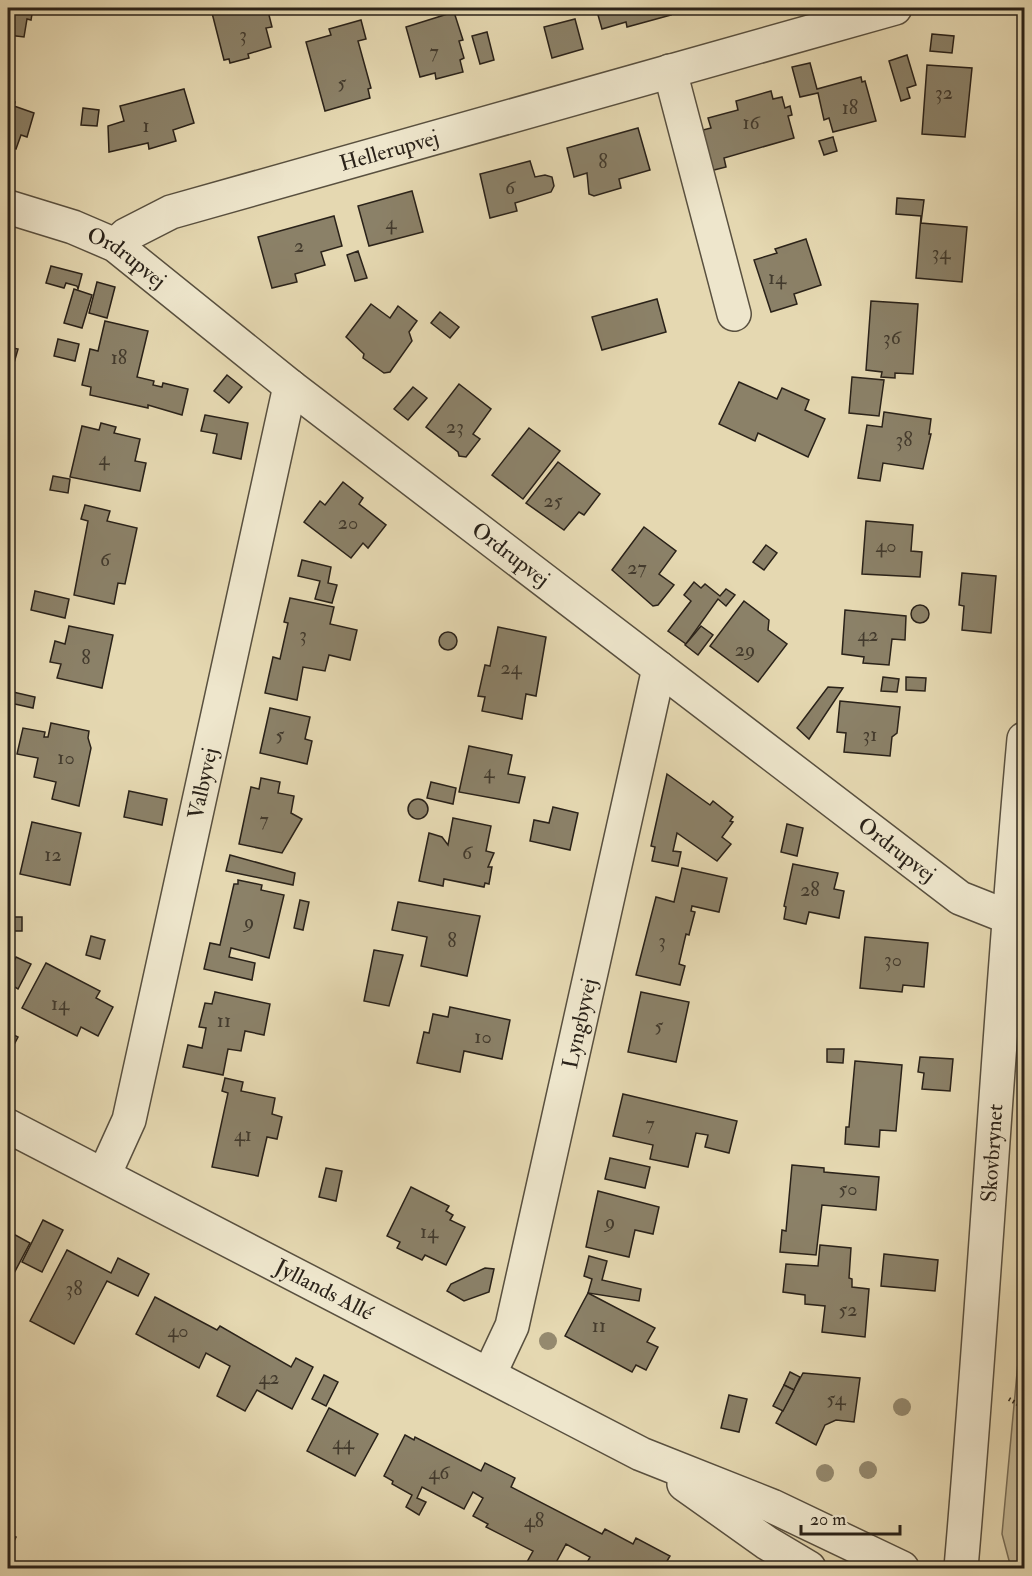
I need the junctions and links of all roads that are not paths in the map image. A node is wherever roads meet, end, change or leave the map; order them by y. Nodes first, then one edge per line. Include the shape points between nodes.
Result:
1 (896, 8) edge
2 (670, 71) junction
3 (8, 207) edge
4 (115, 245) junction
5 (734, 314) dead end
6 (290, 386) junction
7 (659, 668) junction
8 (1024, 739) edge
9 (1008, 917) junction
10 (8, 1126) edge
11 (104, 1175) junction
12 (489, 1375) junction
13 (641, 1454) junction
14 (807, 1568) edge
15 (902, 1569) edge
16 (961, 1569) edge

1 - 2 street, Hellerupvej
2 - 4 street, Hellerupvej via 171,212 126,235
2 - 5 street
3 - 4 street, Ordrupvej
4 - 6 street, Ordrupvej
6 - 7 street, Ordrupvej
6 - 11 street, Valbyvej via 129,1120
7 - 9 street, Ordrupvej via 960,898
7 - 12 street, Lyngbyvej via 512,1326
8 - 9 street, Skovbrynet
9 - 16 street, Skovbrynet
10 - 11 street, Jyllands Allé
11 - 12 street, Jyllands Allé
12 - 13 street, Jyllands Allé
13 - 14 street, Jyllands Allé
13 - 15 street, Jyllands Allé via 782,1511

